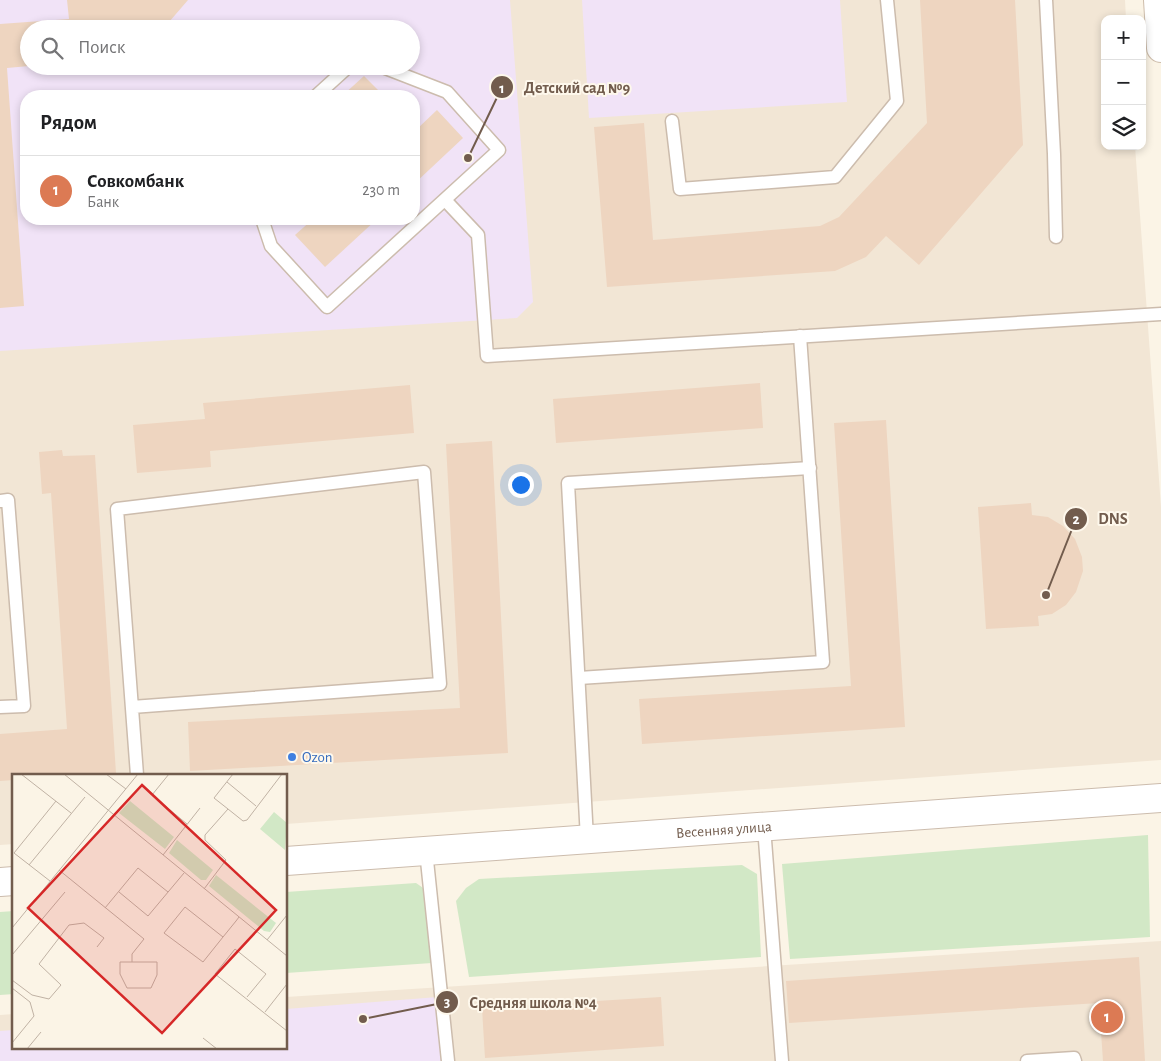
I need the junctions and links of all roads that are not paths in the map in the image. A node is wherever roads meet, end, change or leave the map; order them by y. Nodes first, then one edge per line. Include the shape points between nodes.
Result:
1 (887, 0) edge
2 (1046, 0) edge
3 (1158, 0) edge
4 (1161, 48) edge
5 (339, 75) edge
6 (403, 75) edge
7 (323, 90) edge
8 (672, 121) dead end
9 (445, 200) junction
10 (420, 223) edge
11 (264, 225) edge
12 (417, 225) edge
13 (1056, 237) dead end
14 (1161, 314) edge
15 (800, 336) junction
16 (810, 468) junction
17 (0, 501) edge
18 (579, 678) junction
19 (0, 707) edge
20 (132, 707) junction
21 (137, 774) edge
22 (1161, 798) edge
23 (764, 827) junction
24 (587, 839) junction
25 (426, 851) junction
26 (288, 861) edge
27 (448, 1061) edge
28 (782, 1061) edge
29 (1027, 1061) edge
30 (1075, 1061) edge

1 - 8 lane via 897,101 835,177 680,189
2 - 13 lane
3 - 4 street
5 - 7 lane
6 - 9 lane via 447,92 499,150
9 - 10 lane
9 - 15 lane via 478,235 487,356
11 - 12 lane via 272,246 327,307
14 - 15 lane
15 - 16 lane
16 - 18 lane via 568,483
16 - 18 lane via 823,662
17 - 19 lane via 8,500 24,706
18 - 24 lane
20 - 20 lane via 440,684 424,472 118,509
20 - 21 lane
22 - 23 street, Весенняя улица
23 - 24 street, Весенняя улица
23 - 28 lane
24 - 25 street, Весенняя улица
25 - 26 street, Весенняя улица
25 - 27 lane
29 - 30 lane via 1074,1058

